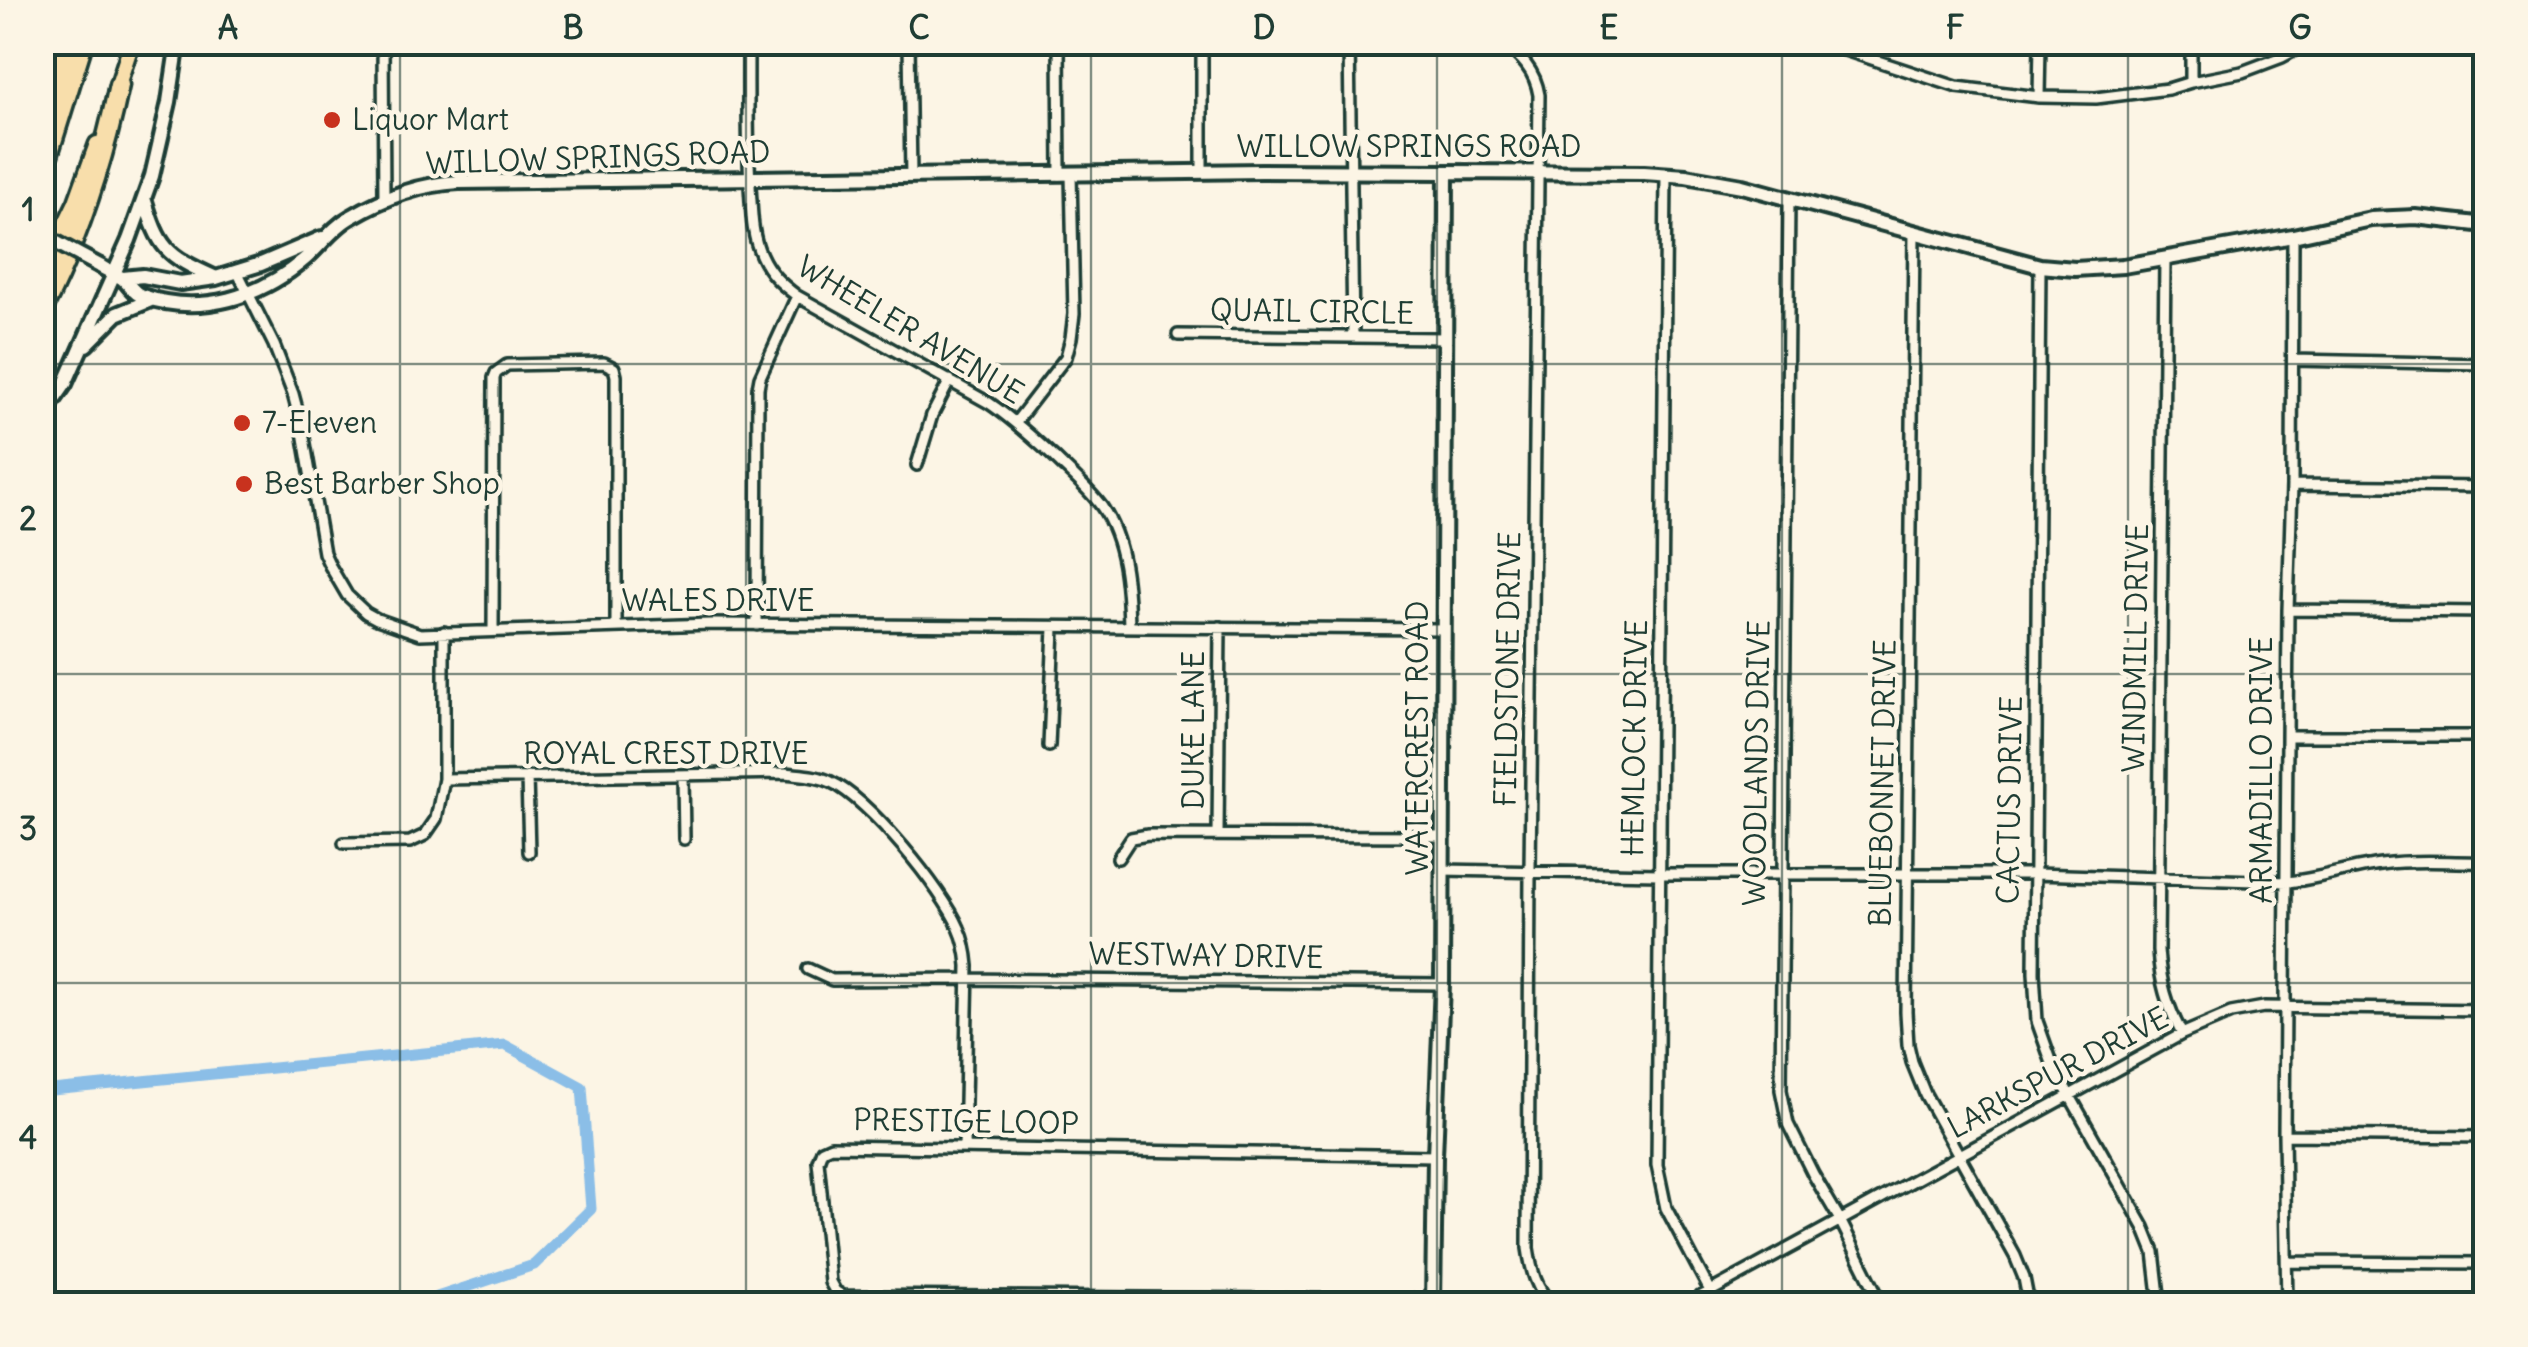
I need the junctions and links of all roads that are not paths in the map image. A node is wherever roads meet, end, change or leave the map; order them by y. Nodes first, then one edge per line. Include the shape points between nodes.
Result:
1 (65, 42) edge
2 (83, 42) edge
3 (132, 42) edge
4 (178, 42) edge
5 (383, 42) edge
6 (748, 42) edge
7 (909, 42) edge
8 (1059, 42) edge
9 (1202, 42) edge
10 (1349, 42) edge
11 (1502, 42) edge
12 (1820, 42) edge
13 (2040, 42) edge
14 (2192, 42) edge
15 (2310, 42) edge
16 (2191, 82) junction
17 (119, 84) junction
18 (2039, 97) junction
19 (42, 115) edge
20 (1202, 172) junction
21 (1350, 172) junction
22 (1446, 172) junction
23 (1540, 173) junction
24 (42, 174) edge
25 (1666, 174) junction
26 (1066, 175) junction
27 (749, 177) junction
28 (910, 177) junction
29 (144, 198) junction
30 (1789, 199) junction
31 (384, 201) junction
32 (2486, 225) edge
33 (1914, 234) junction
34 (42, 235) edge
35 (328, 235) junction
36 (2293, 236) junction
37 (2165, 259) junction
38 (2040, 266) junction
39 (42, 272) edge
40 (238, 273) junction
41 (118, 276) junction
42 (216, 278) junction
43 (246, 294) junction
44 (797, 296) junction
45 (154, 299) junction
46 (42, 310) edge
47 (1178, 335) dead end
48 (1353, 337) junction
49 (1445, 338) junction
50 (81, 350) junction
51 (2293, 360) junction
52 (2486, 364) edge
53 (950, 380) junction
54 (42, 417) edge
55 (1016, 422) junction
56 (917, 466) dead end
57 (2292, 485) junction
58 (2486, 487) edge
59 (2288, 610) junction
60 (2486, 612) edge
61 (757, 625) junction
62 (616, 626) junction
63 (1129, 626) junction
64 (1220, 627) junction
65 (1054, 628) junction
66 (1444, 629) junction
67 (493, 631) junction
68 (444, 632) junction
69 (2288, 736) junction
70 (2486, 736) edge
71 (1049, 746) dead end
72 (683, 775) junction
73 (527, 777) junction
74 (444, 779) junction
75 (1218, 834) junction
76 (1441, 836) junction
77 (684, 838) dead end
78 (344, 843) dead end
79 (529, 852) dead end
80 (1118, 858) dead end
81 (2486, 862) edge
82 (1442, 870) junction
83 (1530, 870) junction
84 (1781, 873) junction
85 (1659, 874) junction
86 (1908, 874) junction
87 (2035, 874) junction
88 (2158, 876) junction
89 (2287, 882) junction
90 (808, 969) dead end
91 (968, 979) junction
92 (1442, 984) junction
93 (2286, 1006) junction
94 (2486, 1010) edge
95 (2182, 1034) junction
96 (2069, 1097) junction
97 (2284, 1135) junction
98 (2486, 1138) edge
99 (964, 1147) junction
100 (1958, 1155) junction
101 (1435, 1156) junction
102 (1840, 1220) junction
103 (2288, 1262) junction
104 (2486, 1263) edge
105 (1710, 1291) junction
106 (1433, 1302) edge
107 (1552, 1304) edge
108 (1687, 1304) edge
109 (1879, 1304) edge
110 (2028, 1304) edge
111 (2160, 1304) edge
112 (2288, 1304) edge

1 - 19 highway
2 - 24 highway
3 - 17 main road
4 - 29 street
5 - 31 street
6 - 27 street, WHEELER AVENUE
7 - 28 street
8 - 26 street
9 - 20 street
10 - 21 street
11 - 23 street, FIELDSTONE DRIVE via 1537,82
12 - 18 street via 1957,87
13 - 18 street
14 - 16 street
15 - 16 street via 2252,68
16 - 18 street via 2138,94
17 - 39 main road
17 - 46 highway via 85,212
20 - 21 street, WILLOW SPRINGS ROAD
20 - 26 street, WILLOW SPRINGS ROAD
21 - 22 street, WILLOW SPRINGS ROAD
21 - 48 street
22 - 23 street, WILLOW SPRINGS ROAD
22 - 49 street, WATERCREST ROAD
23 - 25 street, WILLOW SPRINGS ROAD
23 - 83 street, FIELDSTONE DRIVE
25 - 30 street, WILLOW SPRINGS ROAD
25 - 85 street, HEMLOCK DRIVE
26 - 28 street, WILLOW SPRINGS ROAD
26 - 55 street via 1071,338 1066,357
27 - 28 street, WILLOW SPRINGS ROAD
27 - 31 street, WILLOW SPRINGS ROAD via 441,183
27 - 44 street, WHEELER AVENUE via 760,253 774,277
29 - 41 street
29 - 42 street via 167,251
30 - 33 street, WILLOW SPRINGS ROAD
30 - 84 street, WOODLANDS DRIVE
31 - 35 street, WILLOW SPRINGS ROAD
32 - 36 street, WILLOW SPRINGS ROAD via 2371,219
33 - 38 street, WILLOW SPRINGS ROAD
33 - 86 street, BLUEBONNET DRIVE
34 - 41 street, bridge
35 - 40 street, WILLOW SPRINGS ROAD
35 - 43 street, WILLOW SPRINGS ROAD via 306,258
36 - 37 street, WILLOW SPRINGS ROAD
36 - 51 street, ARMADILLO DRIVE
37 - 38 street, WILLOW SPRINGS ROAD
37 - 88 street, WINDMILL DRIVE
38 - 87 street, CACTUS DRIVE
40 - 42 street, WILLOW SPRINGS ROAD
40 - 43 street, WALES DRIVE
41 - 42 street, WILLOW SPRINGS ROAD via 180,283
41 - 45 street, WILLOW SPRINGS ROAD via 137,295
41 - 50 street
43 - 45 street, WILLOW SPRINGS ROAD via 184,306
43 - 68 street, WALES DRIVE via 293,394 324,553 340,585 377,619 420,634
44 - 53 street, WHEELER AVENUE
44 - 61 street via 758,388
45 - 50 street via 117,314
47 - 48 street, QUAIL CIRCLE
48 - 49 street, QUAIL CIRCLE
49 - 66 street, WATERCREST ROAD
50 - 54 street
51 - 52 street
51 - 57 street, ARMADILLO DRIVE
53 - 55 street, WHEELER AVENUE
53 - 56 street
55 - 63 street, WHEELER AVENUE via 1103,508 1124,565
57 - 58 street
57 - 59 street, ARMADILLO DRIVE
59 - 60 street
59 - 69 street, ARMADILLO DRIVE
61 - 62 street, WALES DRIVE
61 - 65 street, WALES DRIVE
62 - 67 street, WALES DRIVE
62 - 67 street via 614,368 604,362 507,365 494,378
63 - 64 street, WALES DRIVE
63 - 65 street, WALES DRIVE
64 - 66 street, WALES DRIVE
64 - 75 street, DUKE LANE
65 - 71 street
66 - 76 street, WATERCREST ROAD
67 - 68 street, WALES DRIVE
68 - 74 street
69 - 70 street
69 - 89 street, ARMADILLO DRIVE
72 - 73 street, ROYAL CREST DRIVE
72 - 77 street
72 - 91 street, ROYAL CREST DRIVE via 785,773 843,789 896,840 950,911 967,951
73 - 74 street, ROYAL CREST DRIVE
73 - 79 street
74 - 78 street via 436,819 425,835 410,842
75 - 76 street
75 - 80 street via 1131,838
76 - 82 street, WATERCREST ROAD
81 - 89 street via 2379,864
82 - 83 street
82 - 92 street, WATERCREST ROAD
83 - 85 street
83 - 107 street, FIELDSTONE DRIVE via 1528,1248 1540,1291
84 - 85 street
84 - 86 street
84 - 102 street, WOODLANDS DRIVE via 1780,1090 1788,1124
85 - 105 street, HEMLOCK DRIVE via 1657,1165 1666,1208
86 - 87 street
86 - 100 street, BLUEBONNET DRIVE via 1908,1044 1925,1094
87 - 88 street
87 - 96 street, CACTUS DRIVE via 2037,1021
88 - 89 street
88 - 95 street, WINDMILL DRIVE via 2160,972
89 - 93 street, ARMADILLO DRIVE
90 - 91 street, WESTWAY DRIVE via 832,980
91 - 92 street, WESTWAY DRIVE
91 - 99 street, ROYAL CREST DRIVE
92 - 101 street, WATERCREST ROAD
93 - 94 street, LARKSPUR DRIVE
93 - 95 street, LARKSPUR DRIVE via 2230,1013
93 - 97 street, ARMADILLO DRIVE
95 - 96 street, LARKSPUR DRIVE
96 - 100 street, LARKSPUR DRIVE
96 - 111 street, CACTUS DRIVE via 2144,1227
97 - 98 street
97 - 103 street, ARMADILLO DRIVE
99 - 101 street, PRESTIGE LOOP
99 - 106 street, PRESTIGE LOOP via 822,1150 834,1291
100 - 102 street, LARKSPUR DRIVE
100 - 110 street, BLUEBONNET DRIVE via 2015,1256
101 - 106 street, WATERCREST ROAD
102 - 105 street, LARKSPUR DRIVE
102 - 109 street, WOODLANDS DRIVE
103 - 104 street
103 - 112 street, ARMADILLO DRIVE
105 - 108 street, LARKSPUR DRIVE

